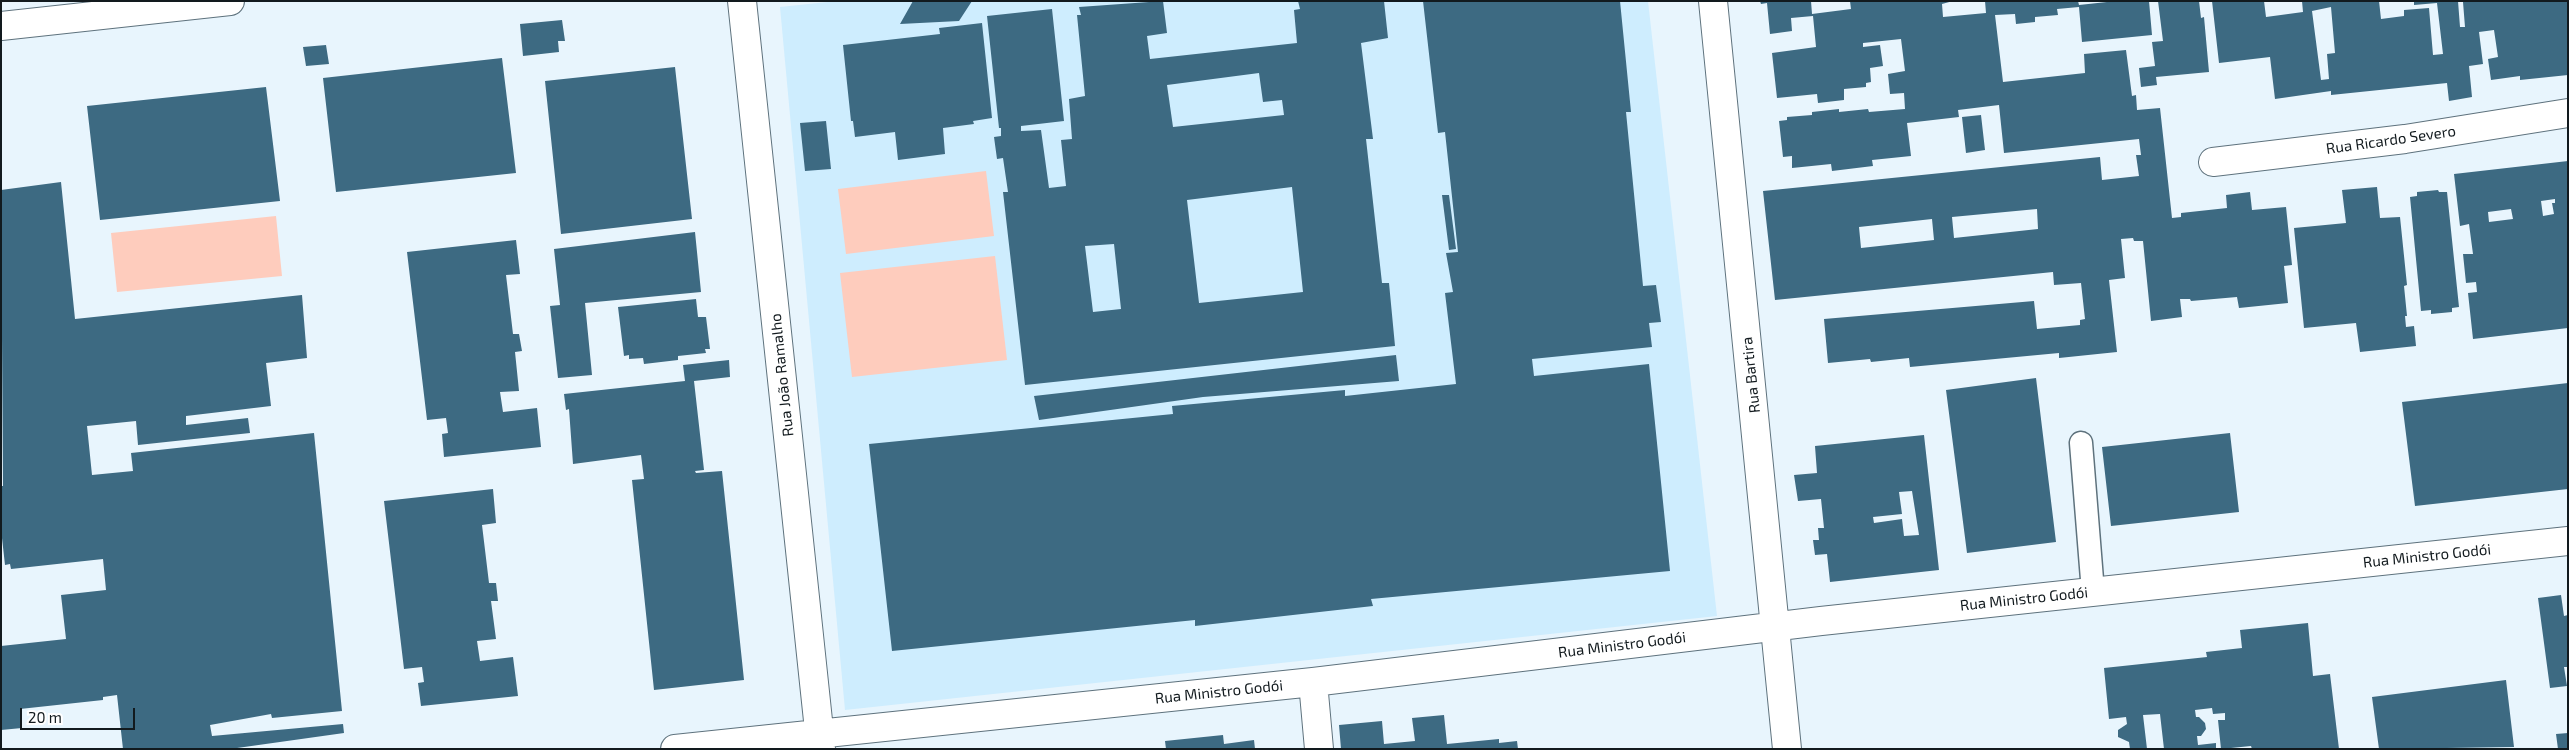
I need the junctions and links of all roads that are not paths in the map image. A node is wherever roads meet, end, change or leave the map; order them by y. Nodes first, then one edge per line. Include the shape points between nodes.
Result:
1 (230, 1) edge
2 (742, 1) edge
3 (1713, 1) edge
4 (1, 18) edge
5 (2, 26) edge
6 (2568, 113) edge
7 (2213, 162) dead end
8 (2081, 443) dead end
9 (2568, 541) edge
10 (2093, 592) junction
11 (1777, 626) junction
12 (1313, 682) junction
13 (821, 741) edge
14 (675, 749) edge
15 (1319, 749) edge
16 (1787, 749) edge

1 - 5 street
2 - 13 street, Rua João Ramalho
3 - 11 street, Rua Bartira
4 - 5 lane
6 - 7 street, Rua Ricardo Severo via 2405,139
8 - 10 lane
9 - 10 street, Rua Ministro Godói
10 - 11 street, Rua Ministro Godói
11 - 12 street, Rua Ministro Godói
11 - 16 street, Rua Bartira
12 - 13 street, Rua Ministro Godói
12 - 15 street
13 - 14 street, Rua Ministro Godói

